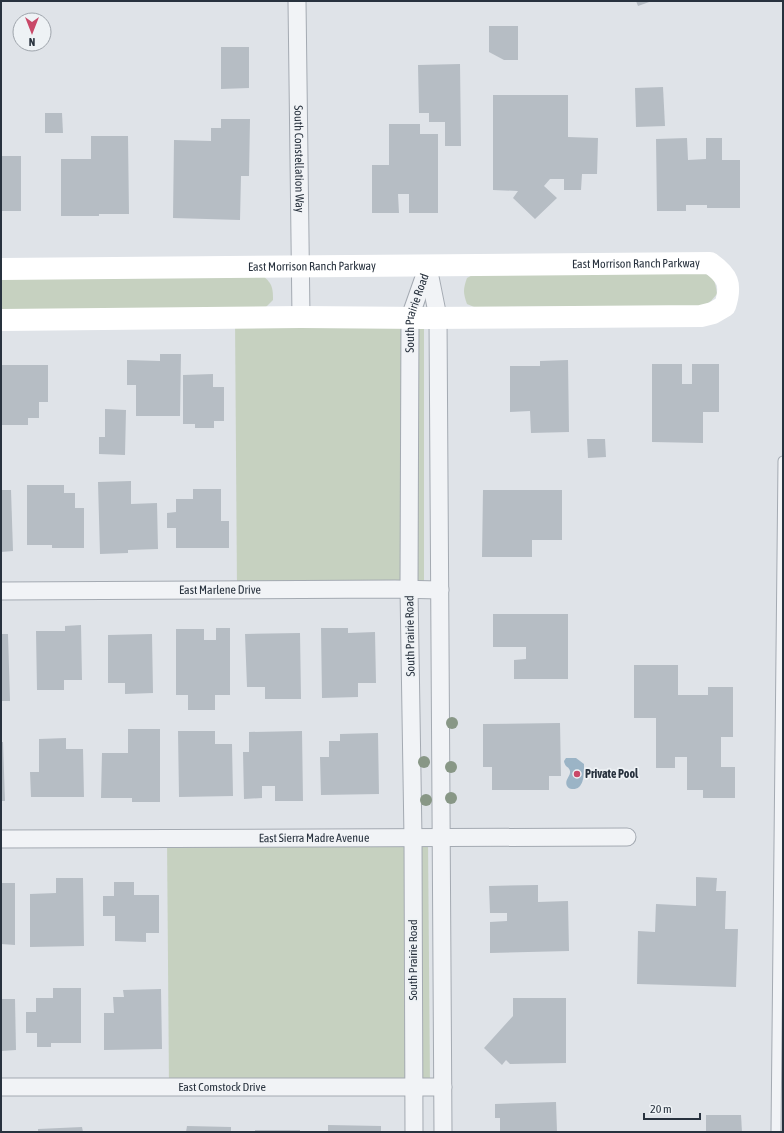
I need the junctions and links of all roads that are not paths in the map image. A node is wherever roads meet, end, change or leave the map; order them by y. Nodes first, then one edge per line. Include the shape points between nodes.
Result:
1 (297, 1) edge
2 (428, 266) junction
3 (301, 267) junction
4 (1, 270) edge
5 (302, 316) junction
6 (410, 317) junction
7 (438, 317) junction
8 (1, 320) edge
9 (783, 461) edge
10 (409, 589) junction
11 (440, 590) junction
12 (1, 591) edge
13 (627, 837) dead end
14 (413, 838) junction
15 (441, 838) junction
16 (1, 839) edge
17 (1, 1087) edge
18 (413, 1087) junction
19 (443, 1087) junction
20 (414, 1132) edge
21 (443, 1132) edge
22 (776, 1132) edge

1 - 3 street, South Constellation Way
2 - 3 street, East Morrison Ranch Parkway
2 - 6 street, South Prairie Road
2 - 7 street, South Prairie Road
2 - 7 street, East Morrison Ranch Parkway via 710,263 720,270 727,282 729,293 725,306 714,313 701,316
3 - 4 street, East Morrison Ranch Parkway
3 - 5 street, South Constellation Way
5 - 6 street, East Morrison Ranch Parkway
5 - 8 street, East Morrison Ranch Parkway
6 - 7 street, East Morrison Ranch Parkway
6 - 10 street, South Prairie Road
7 - 11 street, South Prairie Road
9 - 22 lane
10 - 11 street, East Marlene Drive
10 - 12 street, East Marlene Drive
10 - 14 street, South Prairie Road
11 - 15 street, South Prairie Road
13 - 15 street, East Sierra Madre Avenue
14 - 15 street, East Sierra Madre Avenue
14 - 16 street, East Sierra Madre Avenue
14 - 18 street, South Prairie Road
15 - 19 street, South Prairie Road
17 - 18 street, East Comstock Drive
18 - 19 street, East Comstock Drive
18 - 20 street, South Prairie Road
19 - 21 street, South Prairie Road

